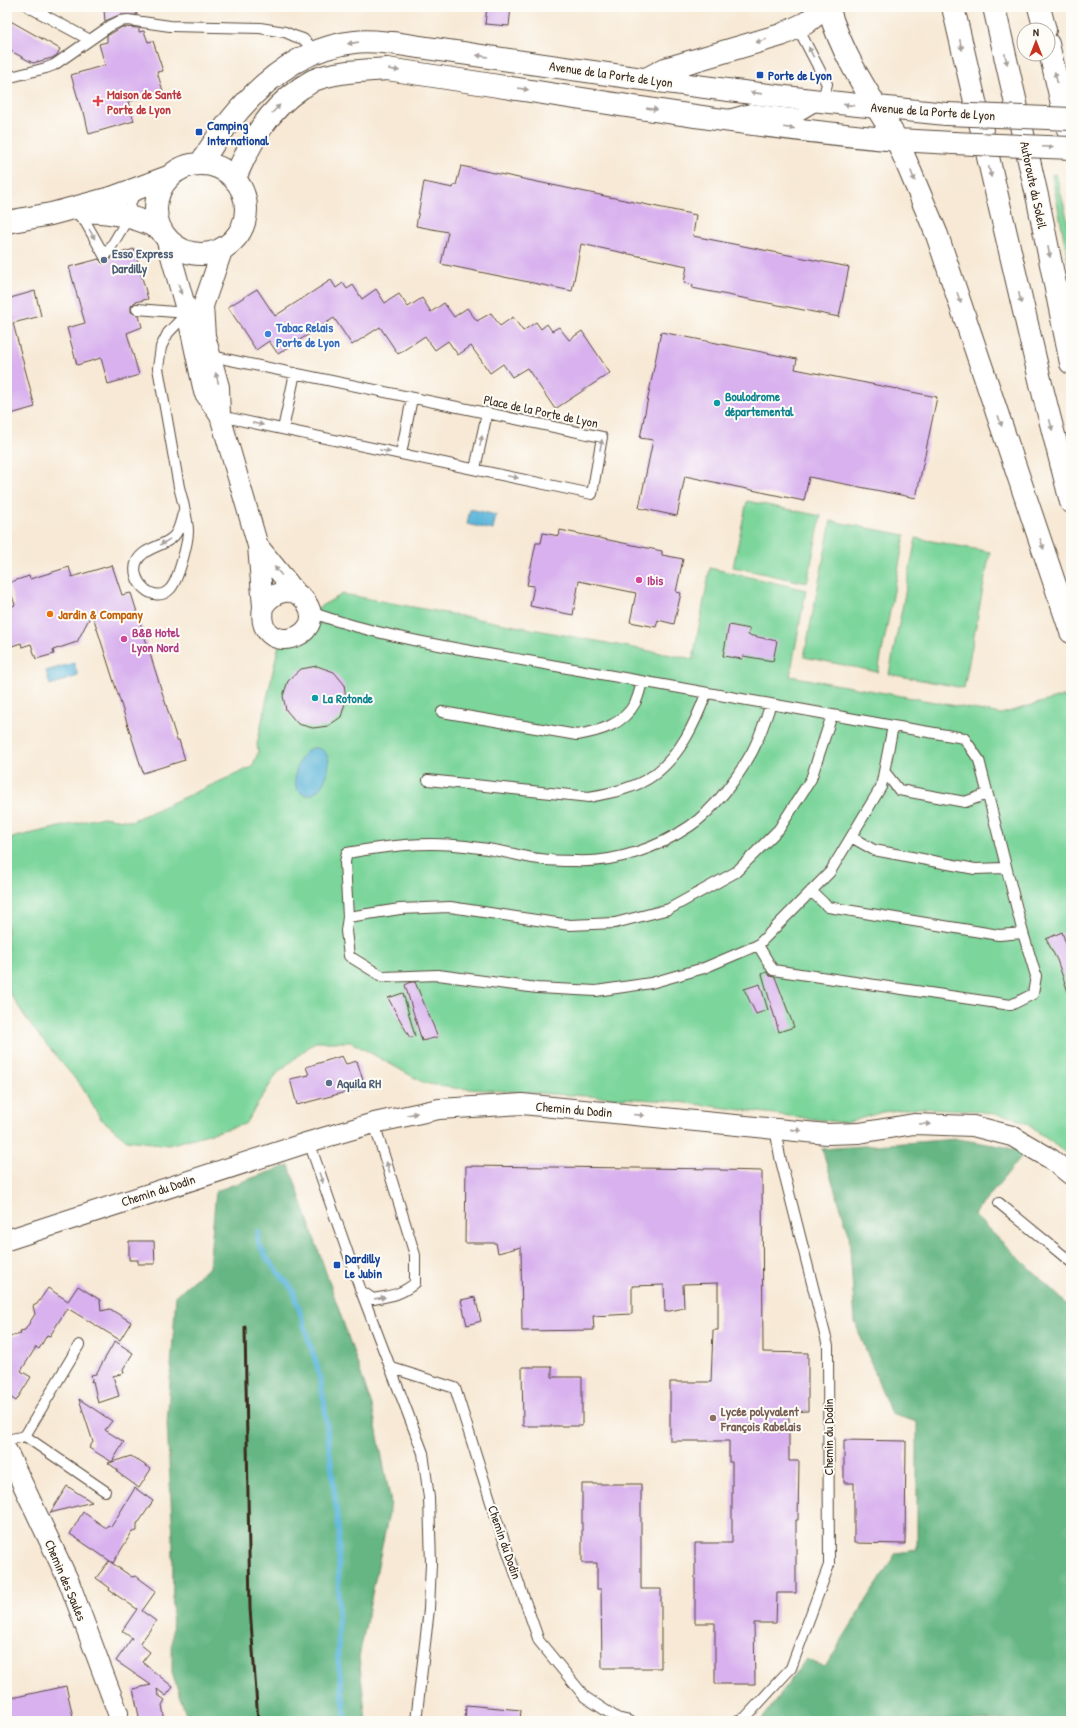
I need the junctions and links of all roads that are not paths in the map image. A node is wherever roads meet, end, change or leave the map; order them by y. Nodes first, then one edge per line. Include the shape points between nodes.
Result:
1 (29, 7) edge
2 (827, 7) edge
3 (953, 7) edge
4 (994, 7) edge
5 (1039, 7) edge
6 (1043, 22) edge
7 (798, 28) junction
8 (90, 40) junction
9 (316, 52) junction
10 (1052, 62) edge
11 (7, 78) edge
12 (648, 78) junction
13 (822, 102) junction
14 (877, 107) junction
15 (716, 118) junction
16 (1071, 119) edge
17 (897, 140) junction
18 (1071, 142) edge
19 (1071, 148) edge
20 (200, 163) junction
21 (168, 177) junction
22 (235, 178) junction
23 (135, 189) junction
24 (76, 212) junction
25 (51, 214) junction
26 (128, 215) junction
27 (7, 222) edge
28 (162, 233) junction
29 (223, 248) junction
30 (137, 309) dead end
31 (195, 309) junction
32 (211, 356) junction
33 (1071, 363) edge
34 (296, 373) junction
35 (412, 398) junction
36 (488, 413) junction
37 (220, 416) junction
38 (283, 429) junction
39 (401, 454) junction
40 (476, 469) junction
41 (1071, 502) edge
42 (184, 510) junction
43 (258, 546) junction
44 (298, 594) junction
45 (263, 607) junction
46 (310, 612) junction
47 (1071, 632) edge
48 (642, 682) junction
49 (706, 694) junction
50 (771, 704) junction
51 (442, 712) dead end
52 (832, 715) junction
53 (893, 726) junction
54 (884, 771) junction
55 (428, 780) dead end
56 (987, 794) junction
57 (851, 837) junction
58 (1006, 868) junction
59 (811, 891) junction
60 (348, 917) junction
61 (1023, 933) junction
62 (758, 945) junction
63 (374, 1123) junction
64 (775, 1128) junction
65 (309, 1142) junction
66 (1071, 1175) edge
67 (999, 1203) dead end
68 (7, 1240) edge
69 (1071, 1262) edge
70 (361, 1291) junction
71 (79, 1345) dead end
72 (392, 1368) junction
73 (25, 1436) junction
74 (7, 1440) edge
75 (7, 1451) edge
76 (105, 1491) dead end
77 (118, 1713) dead end
78 (416, 1721) edge
79 (630, 1721) edge
80 (736, 1721) edge

1 - 8 lane
2 - 7 main road
2 - 14 main road via 844,52
3 -> 41 main road via 1040,384
4 -> 33 main road, Autoroute du Soleil via 1038,200
5 - 6 main road
7 -> 12 main road via 665,70
13 -> 7 lane via 826,84
8 - 9 lane via 110,26 120,22 137,21 170,26 274,30 303,39
8 - 11 lane via 46,68
12 -> 9 main road, Avenue de la Porte de Lyon via 374,42 356,42
9 - 20 main road, Avenue de la Porte de Lyon via 301,58 268,81 220,132
18 -> 10 main road
13 -> 12 main road, Avenue de la Porte de Lyon
14 -> 13 main road, Avenue de la Porte de Lyon
13 - 15 lane via 800,115 750,109
14 - 16 main road, Avenue de la Porte de Lyon, bridge via 946,114
14 - 17 main road
15 -> 17 main road
22 -> 15 main road via 265,121 287,98 314,80 346,72 387,69
17 -> 19 main road, bridge
17 -> 47 main road via 938,235
20 - 21 main road via 177,170
20 - 22 main road via 225,170
21 - 23 main road
21 - 28 main road via 155,201 155,214
22 - 29 main road via 246,202 246,216 237,236
23 - 25 main road
23 - 26 lane
24 - 25 main road
24 - 26 main road
24 -> 26 lane via 86,223 105,257
25 - 27 main road
26 - 28 main road
28 - 29 main road via 178,248 193,254 208,254
28 -> 31 street
29 - 31 street
30 - 31 lane
31 - 32 street
31 - 37 street via 204,392
31 - 42 lane via 168,333 161,346 158,368
32 - 34 lane, Place de la Porte de Lyon
37 -> 32 street via 219,387
34 - 35 lane, Place de la Porte de Lyon
34 - 38 lane
35 - 36 lane, Place de la Porte de Lyon
35 - 39 lane
40 -> 36 lane
40 -> 36 lane, Place de la Porte de Lyon via 592,494 602,437
37 -> 38 lane, Place de la Porte de Lyon
37 - 43 street
38 -> 39 lane, Place de la Porte de Lyon
39 - 40 lane, Place de la Porte de Lyon
42 -> 42 lane via 176,535 166,544 141,555 135,567 139,583 145,590 157,594 167,592 173,586 180,569 188,531
44 -> 43 street
43 - 45 street
44 - 45 street via 282,592 274,595
44 - 46 street via 308,605
45 - 46 street via 262,616 267,630 272,636 288,640 302,634 310,620
46 - 48 lane via 413,641
48 - 49 lane
48 - 51 lane via 636,702 627,715 598,732 577,735
49 - 50 lane
49 - 55 lane via 683,743 656,774 613,793 589,797
50 - 52 lane
50 - 60 lane via 753,750 736,779 691,826 662,842 606,859 578,861 539,859 464,846 426,844 387,846 347,853 345,862
52 - 53 lane
52 - 60 lane via 811,779 779,829 736,872 669,909 615,923 570,925 450,907 400,909
53 - 54 lane
53 - 56 lane via 964,738 979,760
54 - 56 lane via 899,790 965,802
54 - 57 lane via 881,787
56 - 58 lane
57 - 58 lane via 874,850 975,869
57 - 59 lane via 830,872
58 - 61 lane
59 - 61 lane via 828,907 999,935
59 - 62 lane
60 - 62 lane via 346,930 349,956 383,977 438,975 537,988 596,991 651,983 704,968
61 - 62 lane via 1036,976 1033,994 1011,1005 773,970
63 -> 64 street, Chemin du Dodin via 439,1108 522,1104
63 - 65 street, Chemin du Dodin
70 -> 63 lane via 373,1299 392,1296 405,1291 415,1283 415,1255
64 -> 66 street, Chemin du Dodin via 827,1134 859,1133 914,1124 973,1126 1012,1136 1052,1159
64 - 80 lane, Chemin du Dodin via 828,1346 829,1565 791,1668 745,1718
65 - 68 street, Chemin du Dodin
65 -> 70 lane
67 - 69 lane
70 - 72 lane
71 - 73 lane
72 - 78 lane via 423,1453 429,1498 429,1609
72 - 79 lane, Chemin du Dodin via 455,1388 495,1515 539,1641 585,1697 617,1718
73 - 74 lane
73 - 76 lane
75 - 77 street, Chemin des Saules via 69,1582

